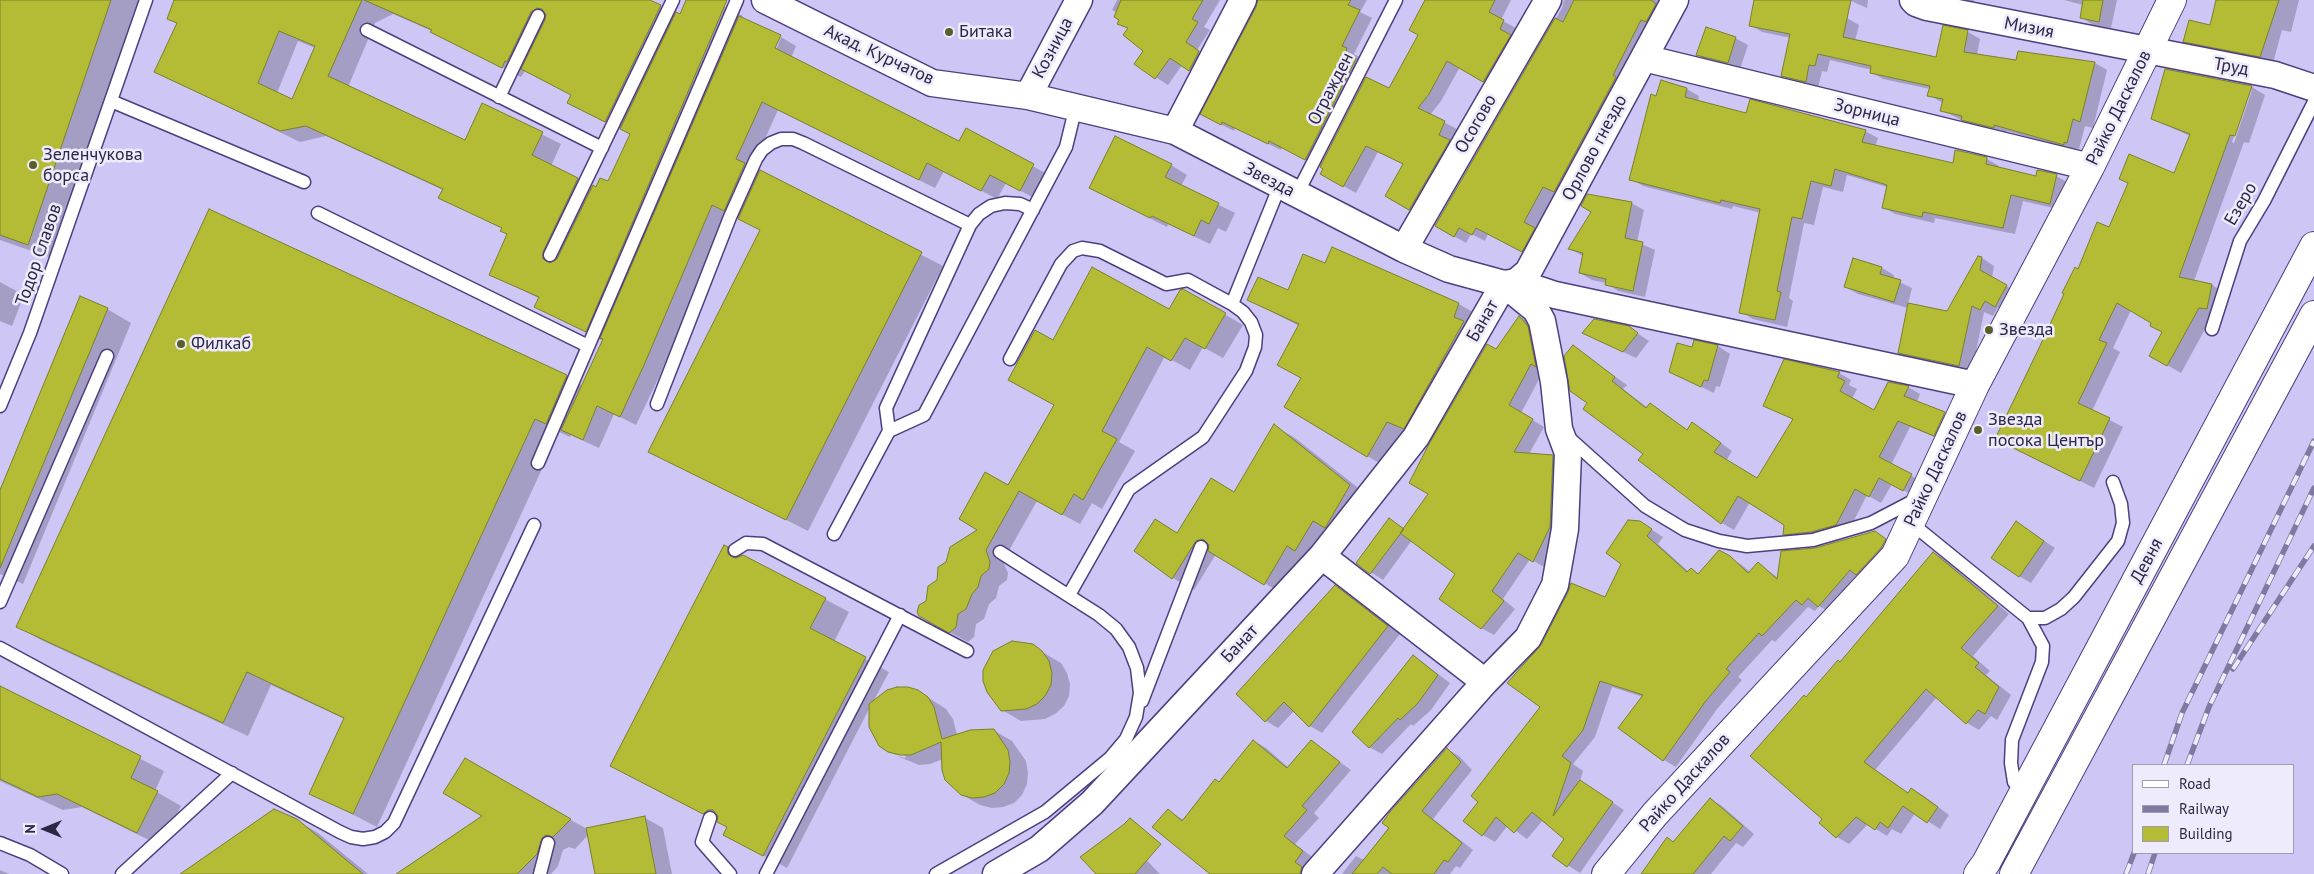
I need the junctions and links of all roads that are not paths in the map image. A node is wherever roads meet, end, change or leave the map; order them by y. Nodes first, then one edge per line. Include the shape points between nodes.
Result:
1 (146, 0) edge
2 (673, 0) edge
3 (737, 0) edge
4 (765, 0) edge
5 (1079, 0) edge
6 (1243, 0) edge
7 (1396, 0) edge
8 (1548, 0) edge
9 (1674, 0) edge
10 (1913, 0) edge
11 (2172, 0) edge
12 (538, 16) dead end
13 (367, 30) dead end
14 (2147, 52) junction
15 (1644, 58) junction
16 (2314, 88) edge
17 (1028, 96) junction
18 (500, 97) junction
19 (111, 101) junction
20 (2314, 102) edge
21 (1076, 106) junction
22 (1175, 131) junction
23 (602, 148) junction
24 (2090, 168) junction
25 (304, 182) dead end
26 (1288, 190) junction
27 (1033, 210) junction
28 (318, 213) dead end
29 (970, 226) junction
30 (2314, 246) edge
31 (1404, 249) junction
32 (550, 255) dead end
33 (1510, 283) junction
34 (1232, 304) junction
35 (2314, 315) edge
36 (2212, 329) dead end
37 (588, 346) junction
38 (107, 356) dead end
39 (1010, 359) dead end
40 (1975, 385) junction
41 (657, 404) dead end
42 (0, 406) edge
43 (1559, 429) junction
44 (889, 431) junction
45 (538, 463) dead end
46 (2113, 482) dead end
47 (1924, 495) junction
48 (1911, 523) junction
49 (534, 525) dead end
50 (834, 534) dead end
51 (1201, 547) dead end
52 (735, 550) dead end
53 (1000, 552) dead end
54 (1322, 556) junction
55 (1068, 595) junction
56 (0, 602) edge
57 (900, 615) junction
58 (2028, 618) junction
59 (0, 648) edge
60 (967, 651) dead end
61 (1485, 682) junction
62 (1136, 717) junction
63 (232, 773) junction
64 (2023, 794) junction
65 (710, 818) dead end
66 (0, 843) edge
67 (548, 843) dead end
68 (62, 874) edge
69 (122, 874) edge
70 (540, 874) edge
71 (730, 874) edge
72 (766, 874) edge
73 (936, 874) edge
74 (996, 874) edge
75 (1315, 874) edge
76 (1606, 874) edge
77 (1978, 874) edge
78 (2014, 874) edge

1 - 19 lane, Тодор Славов
2 - 23 lane
3 - 37 lane
4 - 17 street, Акад. Курчатов via 932,83
5 - 17 street, Козница
6 - 22 street
7 - 26 lane, Огражден
8 - 31 street, Осогово
9 - 15 street, Орлово гнездо
10 - 14 street, Мизия via 1927,8
11 - 14 main road, Райко Даскалов
12 - 18 lane
13 - 18 lane
14 - 16 street, Труд via 2276,75
14 - 24 main road, Райко Даскалов
15 - 24 street, Зорница
15 - 33 street, Орлово гнездо via 1528,272
17 - 21 street, Звезда
18 - 23 lane
19 - 25 lane
19 - 42 lane, Тодор Славов via 30,333
20 - 36 lane, Езеро via 2264,202 2240,241
21 - 22 street, Звезда
21 - 27 lane via 1066,147
22 - 26 street, Звезда
23 - 32 lane
24 - 40 main road, Райко Даскалов
26 - 31 street, Звезда
26 - 34 lane, Огражден
27 - 29 lane via 1020,204 991,206
27 - 44 lane via 924,416
28 - 37 lane
29 - 41 lane via 803,143 781,139 771,143 756,159 730,217
29 - 44 lane via 886,408
30 - 64 main road, Девня
31 - 33 street, Звезда via 1449,269
33 - 40 street, Звезда
33 - 43 street, Банат via 1542,321
33 - 54 street, Банат via 1416,437
34 - 39 lane via 1188,280 1166,284 1100,251 1082,248 1074,251 1062,264
34 - 55 lane via 1251,322 1256,335 1246,372 1203,437 1129,489
35 - 78 main road, Девня
37 - 45 lane
38 - 56 lane
40 - 47 main road, Райко Даскалов
43 - 47 lane via 1645,506 1685,530 1719,542 1747,546 1813,540 1871,523
43 - 61 street, Банат via 1568,453 1565,529 1554,585 1528,638
44 - 50 lane
46 - 58 lane via 2122,504 2123,523 2118,540 2074,597 2045,618
47 - 48 main road, Райко Даскалов
48 - 58 lane
48 - 76 main road, Райко Даскалов via 1895,556 1655,814
49 - 63 lane via 394,823 385,832 362,839 351,837
51 - 62 lane
52 - 57 lane via 746,543 763,544
53 - 55 lane
54 - 61 street
54 - 74 street, Банат via 1092,803 1039,849
55 - 62 lane via 1116,629 1129,647 1137,668 1140,693
57 - 60 lane
57 - 72 lane
58 - 64 lane via 2043,646 2042,662 2012,740 2014,782
59 - 63 lane
61 - 75 street, Банат
62 - 73 lane via 1126,739 1110,758 1045,812
63 - 69 lane
64 - 77 main road, Девня
65 - 71 lane via 702,842
66 - 68 lane via 30,855
67 - 70 lane

